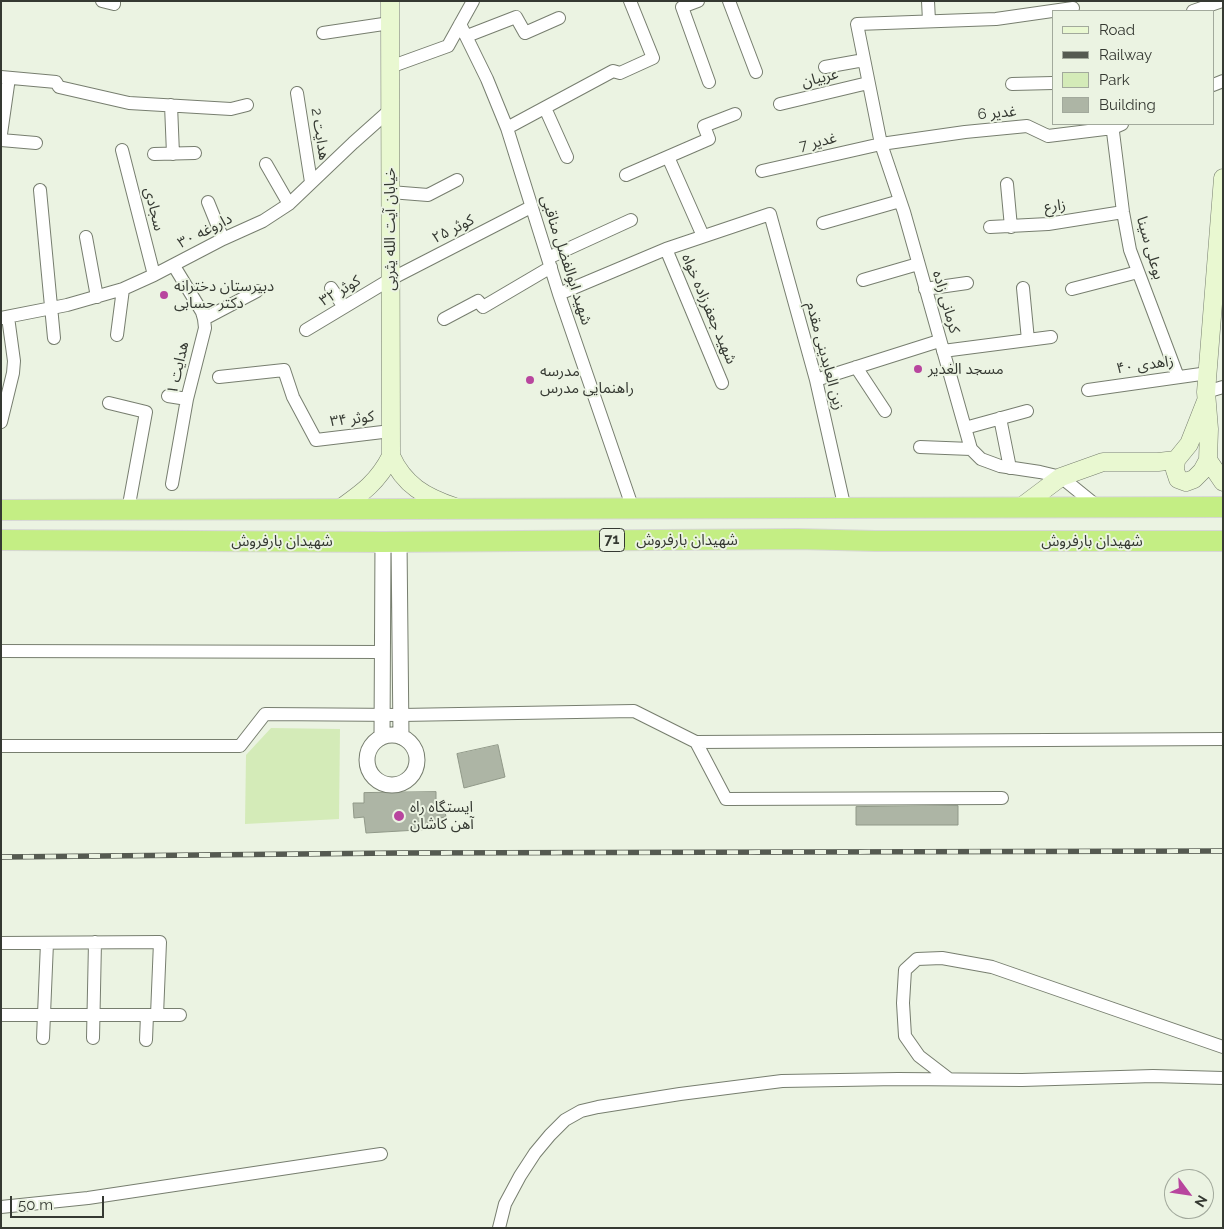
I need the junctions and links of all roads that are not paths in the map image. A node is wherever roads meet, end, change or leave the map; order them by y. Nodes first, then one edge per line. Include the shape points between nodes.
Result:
1 (102, 1) edge
2 (114, 1) edge
3 (390, 1) edge
4 (473, 1) edge
5 (630, 1) edge
6 (698, 1) edge
7 (729, 1) edge
8 (928, 1) edge
9 (1222, 1) edge
10 (1072, 7) edge
11 (1052, 10) edge
12 (1053, 10) edge
13 (1196, 10) edge
14 (559, 18) dead end
15 (929, 21) junction
16 (390, 23) junction
17 (460, 24) junction
18 (323, 33) dead end
19 (467, 36) junction
20 (864, 60) junction
21 (390, 66) junction
22 (825, 67) dead end
23 (756, 72) dead end
24 (5, 78) edge
25 (709, 82) dead end
26 (868, 83) junction
27 (1052, 83) edge
28 (1012, 84) dead end
29 (297, 93) dead end
30 (780, 104) dead end
31 (170, 105) junction
32 (247, 105) dead end
33 (545, 108) junction
34 (390, 110) junction
35 (735, 114) dead end
36 (1116, 125) edge
37 (507, 128) junction
38 (1, 134) edge
39 (1, 140) edge
40 (36, 143) dead end
41 (881, 144) junction
42 (122, 150) dead end
43 (154, 154) dead end
44 (173, 154) junction
45 (196, 154) dead end
46 (567, 157) dead end
47 (668, 157) junction
48 (266, 164) dead end
49 (762, 171) dead end
50 (626, 175) dead end
51 (1223, 178) edge
52 (457, 180) dead end
53 (311, 182) junction
54 (1008, 184) dead end
55 (40, 190) dead end
56 (390, 192) junction
57 (900, 201) junction
58 (208, 202) dead end
59 (289, 204) junction
60 (531, 207) junction
61 (1123, 212) junction
62 (631, 220) dead end
63 (822, 223) dead end
64 (990, 227) dead end
65 (1011, 227) junction
66 (703, 236) junction
67 (86, 237) dead end
68 (223, 239) junction
69 (666, 249) junction
70 (1220, 260) edge
71 (549, 263) junction
72 (918, 264) junction
73 (174, 266) junction
74 (1138, 272) junction
75 (154, 275) junction
76 (390, 279) junction
77 (863, 280) dead end
78 (967, 283) dead end
79 (331, 288) dead end
80 (1023, 288) dead end
81 (122, 289) junction
82 (925, 289) junction
83 (1072, 289) dead end
84 (257, 291) dead end
85 (559, 294) junction
86 (98, 297) junction
87 (344, 307) junction
88 (51, 308) junction
89 (4, 318) edge
90 (204, 319) junction
91 (444, 319) dead end
92 (306, 330) dead end
93 (117, 335) dead end
94 (1217, 335) edge
95 (1051, 337) dead end
96 (54, 338) dead end
97 (1028, 340) junction
98 (941, 346) junction
99 (856, 367) junction
100 (1208, 373) junction
101 (219, 377) dead end
102 (1178, 377) junction
103 (816, 380) junction
104 (722, 383) dead end
105 (1088, 390) dead end
106 (1212, 393) edge
107 (168, 396) dead end
108 (187, 399) junction
109 (109, 403) dead end
110 (885, 411) dead end
111 (1027, 411) dead end
112 (1000, 418) junction
113 (1, 422) edge
114 (965, 428) junction
115 (391, 431) junction
116 (920, 447) dead end
117 (971, 449) junction
118 (391, 456) junction
119 (1176, 460) junction
120 (1208, 460) junction
121 (1010, 468) junction
122 (1061, 477) junction
123 (1223, 482) edge
124 (172, 484) dead end
125 (1021, 507) junction
126 (1098, 507) junction
127 (1223, 507) edge
128 (633, 509) junction
129 (800, 509) junction
130 (845, 509) junction
131 (874, 509) junction
132 (1, 510) edge
133 (128, 510) junction
134 (338, 510) junction
135 (463, 510) junction
136 (798, 539) junction
137 (1, 540) edge
138 (1223, 540) edge
139 (391, 541) junction
140 (875, 542) junction
141 (1, 651) edge
142 (382, 652) junction
143 (401, 652) junction
144 (382, 715) junction
145 (401, 715) junction
146 (382, 737) junction
147 (402, 737) junction
148 (1223, 739) edge
149 (696, 742) junction
150 (1, 746) edge
151 (1002, 798) dead end
152 (47, 942) junction
153 (95, 942) junction
154 (1, 943) edge
155 (1, 1015) edge
156 (44, 1015) junction
157 (94, 1015) junction
158 (152, 1015) junction
159 (180, 1015) dead end
160 (43, 1038) dead end
161 (94, 1038) dead end
162 (146, 1040) dead end
163 (1223, 1047) edge
164 (1223, 1078) edge
165 (950, 1079) junction
166 (381, 1154) dead end
167 (1, 1207) edge
168 (499, 1228) edge

1 - 2 street via 114,4
3 - 16 main road, خیابان آیت الله یثربی
4 - 17 street
5 - 33 street via 653,58 620,73 613,71
6 - 25 street via 682,7
7 - 23 street
8 - 15 street
9 - 13 street
10 - 12 street
11 - 15 street via 996,19
14 - 19 street via 525,33 516,17
15 - 20 street, کرمانی زاده via 857,24
16 - 18 street
16 - 21 main road, خیابان آیت الله یثربی
17 - 19 street, شهید ابوالفضل مناقبی
17 - 21 street via 448,46
19 - 37 street, شهید ابوالفضل مناقبی
20 - 22 street
20 - 26 street, کرمانی زاده
21 - 34 main road, خیابان آیت الله یثربی
24 - 31 street via 56,82 59,87 129,103
24 - 38 street
26 - 30 street, عربیان
26 - 41 street, کرمانی زاده
27 - 28 street
29 - 53 street, هدایت 2
31 - 32 street via 231,109
31 - 44 street
33 - 37 street
33 - 46 street
34 - 53 street, داروغه ۳۰
34 - 56 main road, خیابان آیت الله یثربی
35 - 47 street via 704,126 709,139
36 - 41 street, غدیر 6 via 1048,136 1027,126
36 - 61 street, بوعلی سینا
37 - 60 street, شهید ابوالفضل مناقبی
39 - 40 street
41 - 49 street, غدیر 7
41 - 57 street, کرمانی زاده
42 - 75 street, سجادی
43 - 44 street
44 - 45 street
47 - 50 street
47 - 66 street
48 - 59 street
51 - 70 main road
52 - 56 street via 428,194
53 - 59 street, داروغه ۳۰
54 - 65 street
55 - 88 street
56 - 76 main road, خیابان آیت الله یثربی
57 - 63 street
57 - 72 street, کرمانی زاده
58 - 68 street
59 - 68 street, داروغه ۳۰ via 263,221
60 - 71 street, شهید ابوالفضل مناقبی
60 - 76 street, کوثر ۲۵
61 - 65 street, زارع
61 - 74 street, بوعلی سینا
62 - 71 street
64 - 65 street, زارع
66 - 69 street
66 - 103 street, زین العابدینی مقدم via 770,214
67 - 86 street
68 - 73 street, داروغه ۳۰
69 - 85 street
69 - 104 street, شهید جعفرزاده خواه
70 - 94 main road
71 - 85 street, شهید ابوالفضل مناقبی
71 - 91 street via 483,307 478,301
72 - 77 street
72 - 82 street, کرمانی زاده
73 - 75 street, داروغه ۳۰
73 - 90 street
74 - 83 street
74 - 102 street, بوعلی سینا
75 - 81 street, داروغه ۳۰
76 - 87 street, کوثر ۳۲
76 - 115 main road, خیابان آیت الله یثربی
78 - 82 street
79 - 87 street
80 - 97 street
81 - 86 street, داروغه ۳۰
81 - 93 street
82 - 98 street, کرمانی زاده
84 - 90 street
85 - 128 street, شهید ابوالفضل مناقبی
86 - 88 street, داروغه ۳۰
87 - 92 street, کوثر ۳۲
88 - 89 street, داروغه ۳۰
88 - 96 street
89 - 113 street via 14,361
90 - 108 street, هدایت ۱
94 - 100 main road
95 - 97 street
97 - 98 street
98 - 99 street
98 - 114 street, کرمانی زاده
99 - 103 street
99 - 110 street
100 - 102 street, زاهدی ۴۰
100 - 106 main road
101 - 115 street, کوثر ۳۴ via 284,370 293,397 316,440
102 - 105 street, زاهدی ۴۰
103 - 130 street, زین العابدینی مقدم
106 - 119 main road via 1190,444
106 - 120 main road
107 - 108 street
108 - 124 street, هدایت ۱
109 - 133 street via 146,412
111 - 112 street
112 - 114 street
112 - 121 street
114 - 117 street, کرمانی زاده
115 - 118 main road, خیابان آیت الله یثربی
116 - 117 street
117 - 121 street via 981,459
118 - 134 main road via 377,480
118 - 135 main road via 397,470 420,492
119 - 120 main road via 1178,479 1186,482 1194,479
119 - 122 main road via 1103,462
120 - 123 main road
121 - 122 street
122 - 125 main road
122 - 126 street
125 - 126 highway, شهیدان بارفروش / 71
125 - 131 highway, شهیدان بارفروش / 71
126 - 127 highway, شهیدان بارفروش / 71
128 - 129 highway, شهیدان بارفروش / 71
128 - 135 highway, شهیدان بارفروش / 71
129 - 130 highway, شهیدان بارفروش / 71
129 - 136 highway via 808,525
130 - 131 highway, شهیدان بارفروش / 71
131 - 140 highway via 866,526
132 - 133 highway, شهیدان بارفروش / 71
133 - 134 highway, شهیدان بارفروش / 71
134 - 135 highway, شهیدان بارفروش / 71
136 - 139 highway, شهیدان بارفروش / 71
136 - 140 highway, شهیدان بارفروش / 71
137 - 139 highway, شهیدان بارفروش / 71
138 - 140 highway, شهیدان بارفروش / 71
139 - 142 street
139 - 143 street
141 - 142 street
142 - 143 street
142 - 144 street
143 - 145 street
144 - 145 street
144 - 146 street
144 - 150 street via 266,714 240,746
145 - 147 street
145 - 149 street via 634,712
146 - 147 street
146 - 147 street via 371,747 368,762 380,781 395,784 410,777 417,762 413,746
148 - 149 street
149 - 151 street via 726,799
152 - 153 street
152 - 154 street
152 - 156 street
153 - 157 street
153 - 158 street via 160,942
155 - 156 street
156 - 157 street
156 - 160 street
157 - 158 street
157 - 161 street
158 - 159 street
158 - 162 street
163 - 165 street via 992,967 942,958 917,958 905,970 905,1036 919,1056
164 - 165 street
165 - 168 street via 782,1081 581,1111 565,1120 535,1153 506,1204
166 - 167 street via 88,1198

